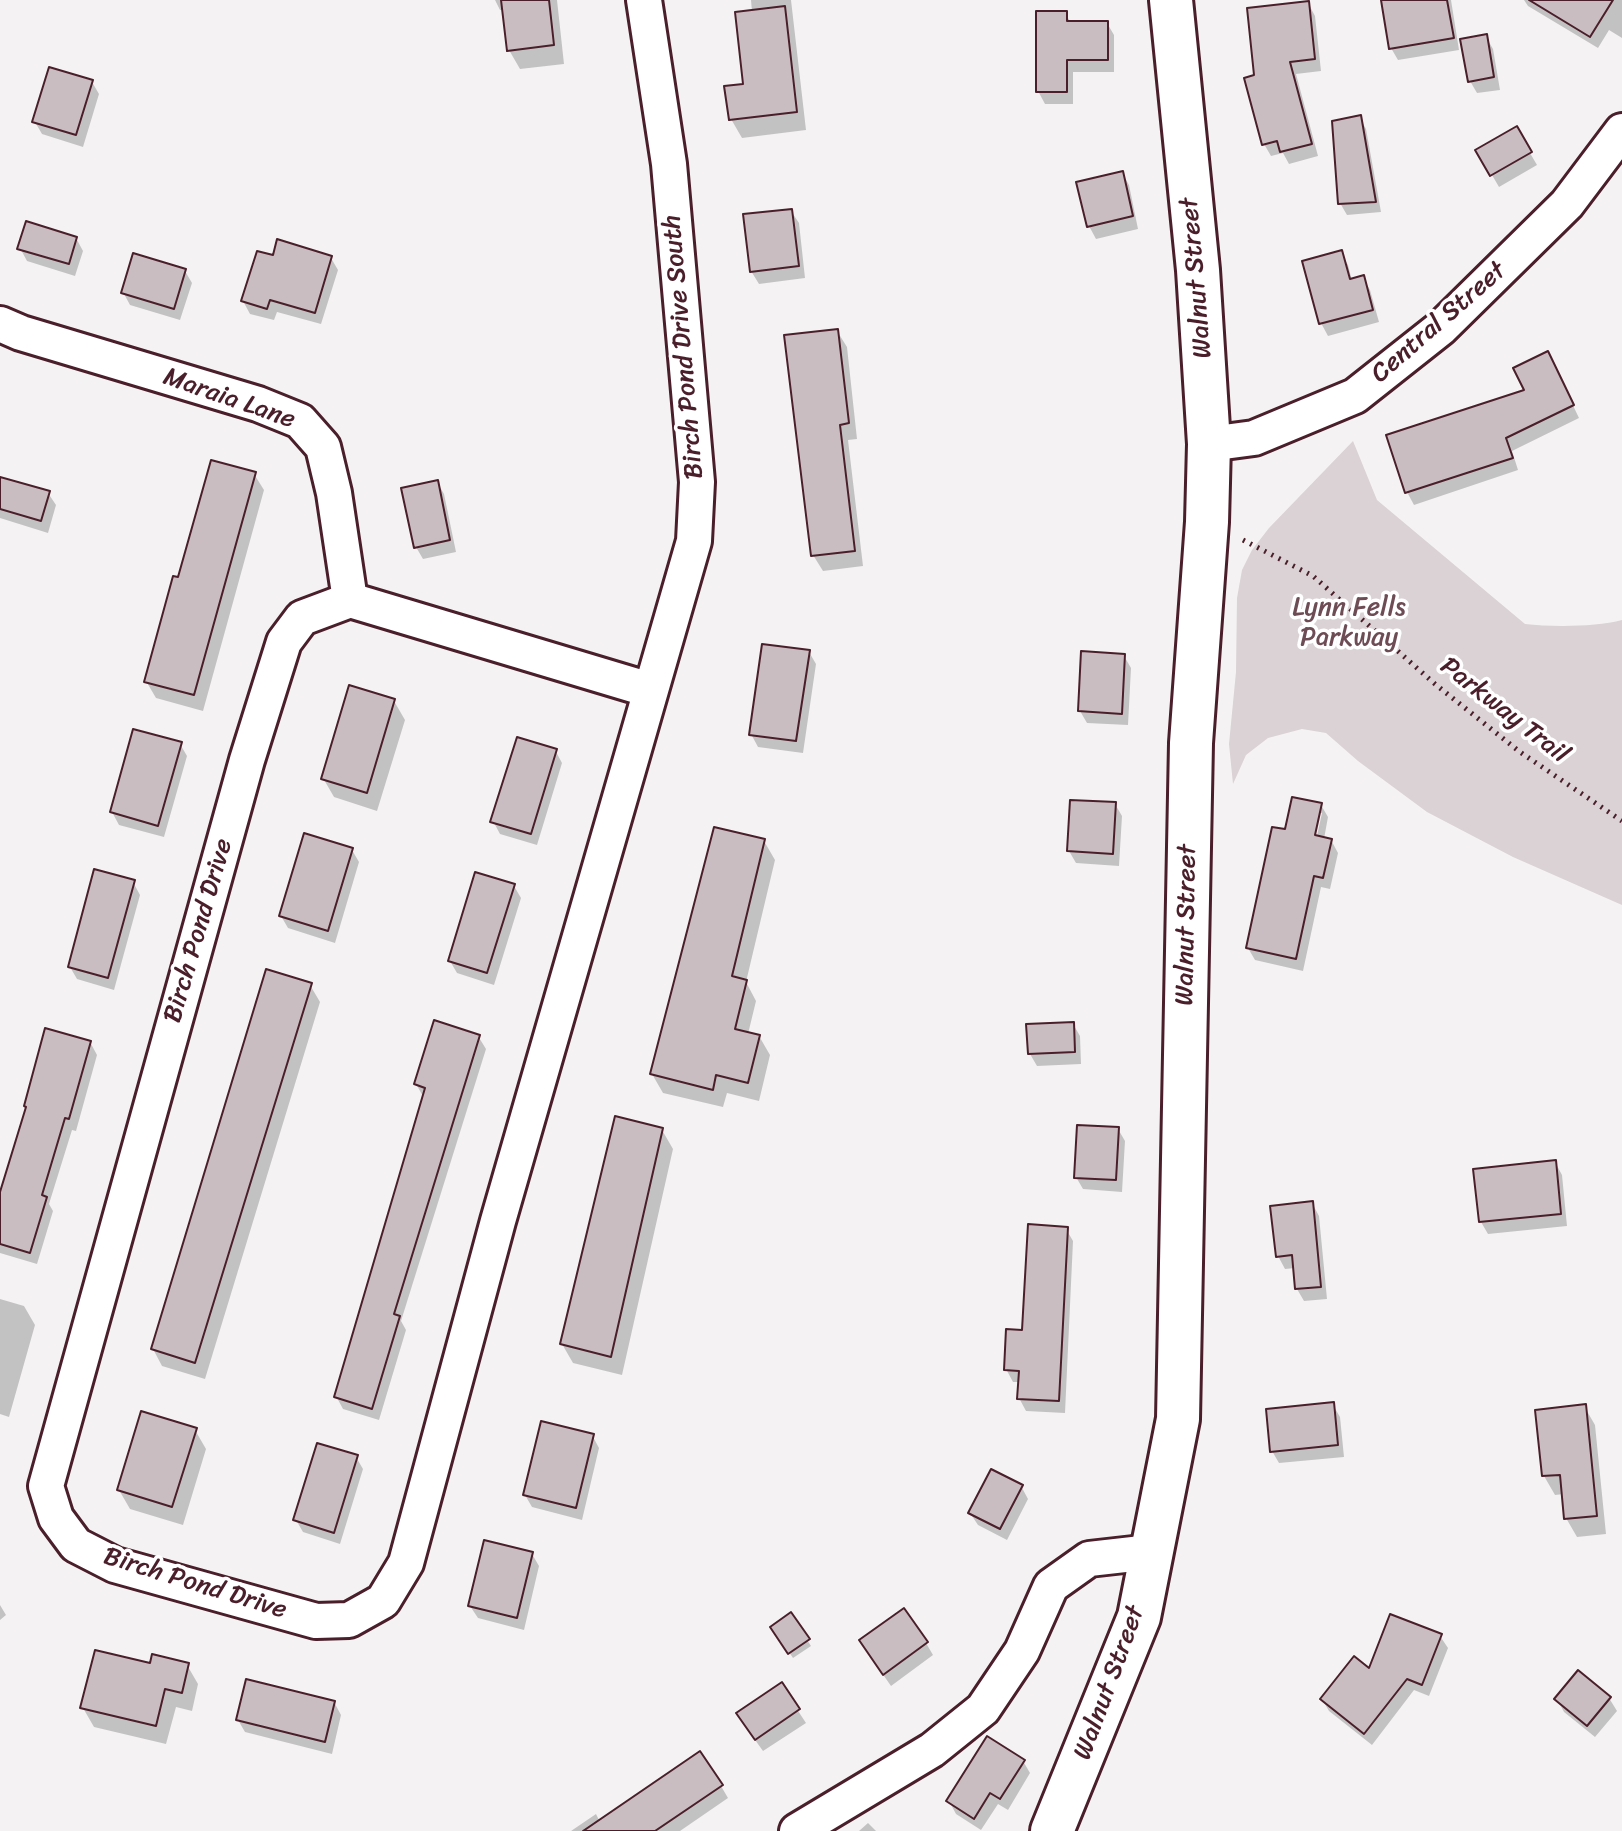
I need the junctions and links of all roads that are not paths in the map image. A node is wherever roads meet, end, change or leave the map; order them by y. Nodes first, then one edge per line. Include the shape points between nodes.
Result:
1 (644, 0) edge
2 (1171, 0) edge
3 (1622, 131) edge
4 (0, 324) edge
5 (1209, 444) junction
6 (350, 600) junction
7 (650, 690) junction
8 (1151, 1552) junction
9 (797, 1831) edge
10 (1052, 1831) edge

1 - 7 street, Birch Pond Drive South via 669,164 697,482 694,541
2 - 5 main road, Walnut Street
3 - 5 street, Central Street via 1546,225 1441,328 1355,396 1254,438
4 - 6 street, Maraia Lane via 300,421 323,447
5 - 8 main road, Walnut Street via 1191,743 1178,1419
6 - 7 street
6 - 7 street, Birch Pond Drive via 302,618 284,642 46,1486 56,1518 76,1545 115,1565 316,1621 349,1620 383,1601 406,1563
8 - 9 street via 1089,1559 1051,1586 1022,1651 983,1709 932,1750
8 - 10 main road, Walnut Street via 1139,1617

